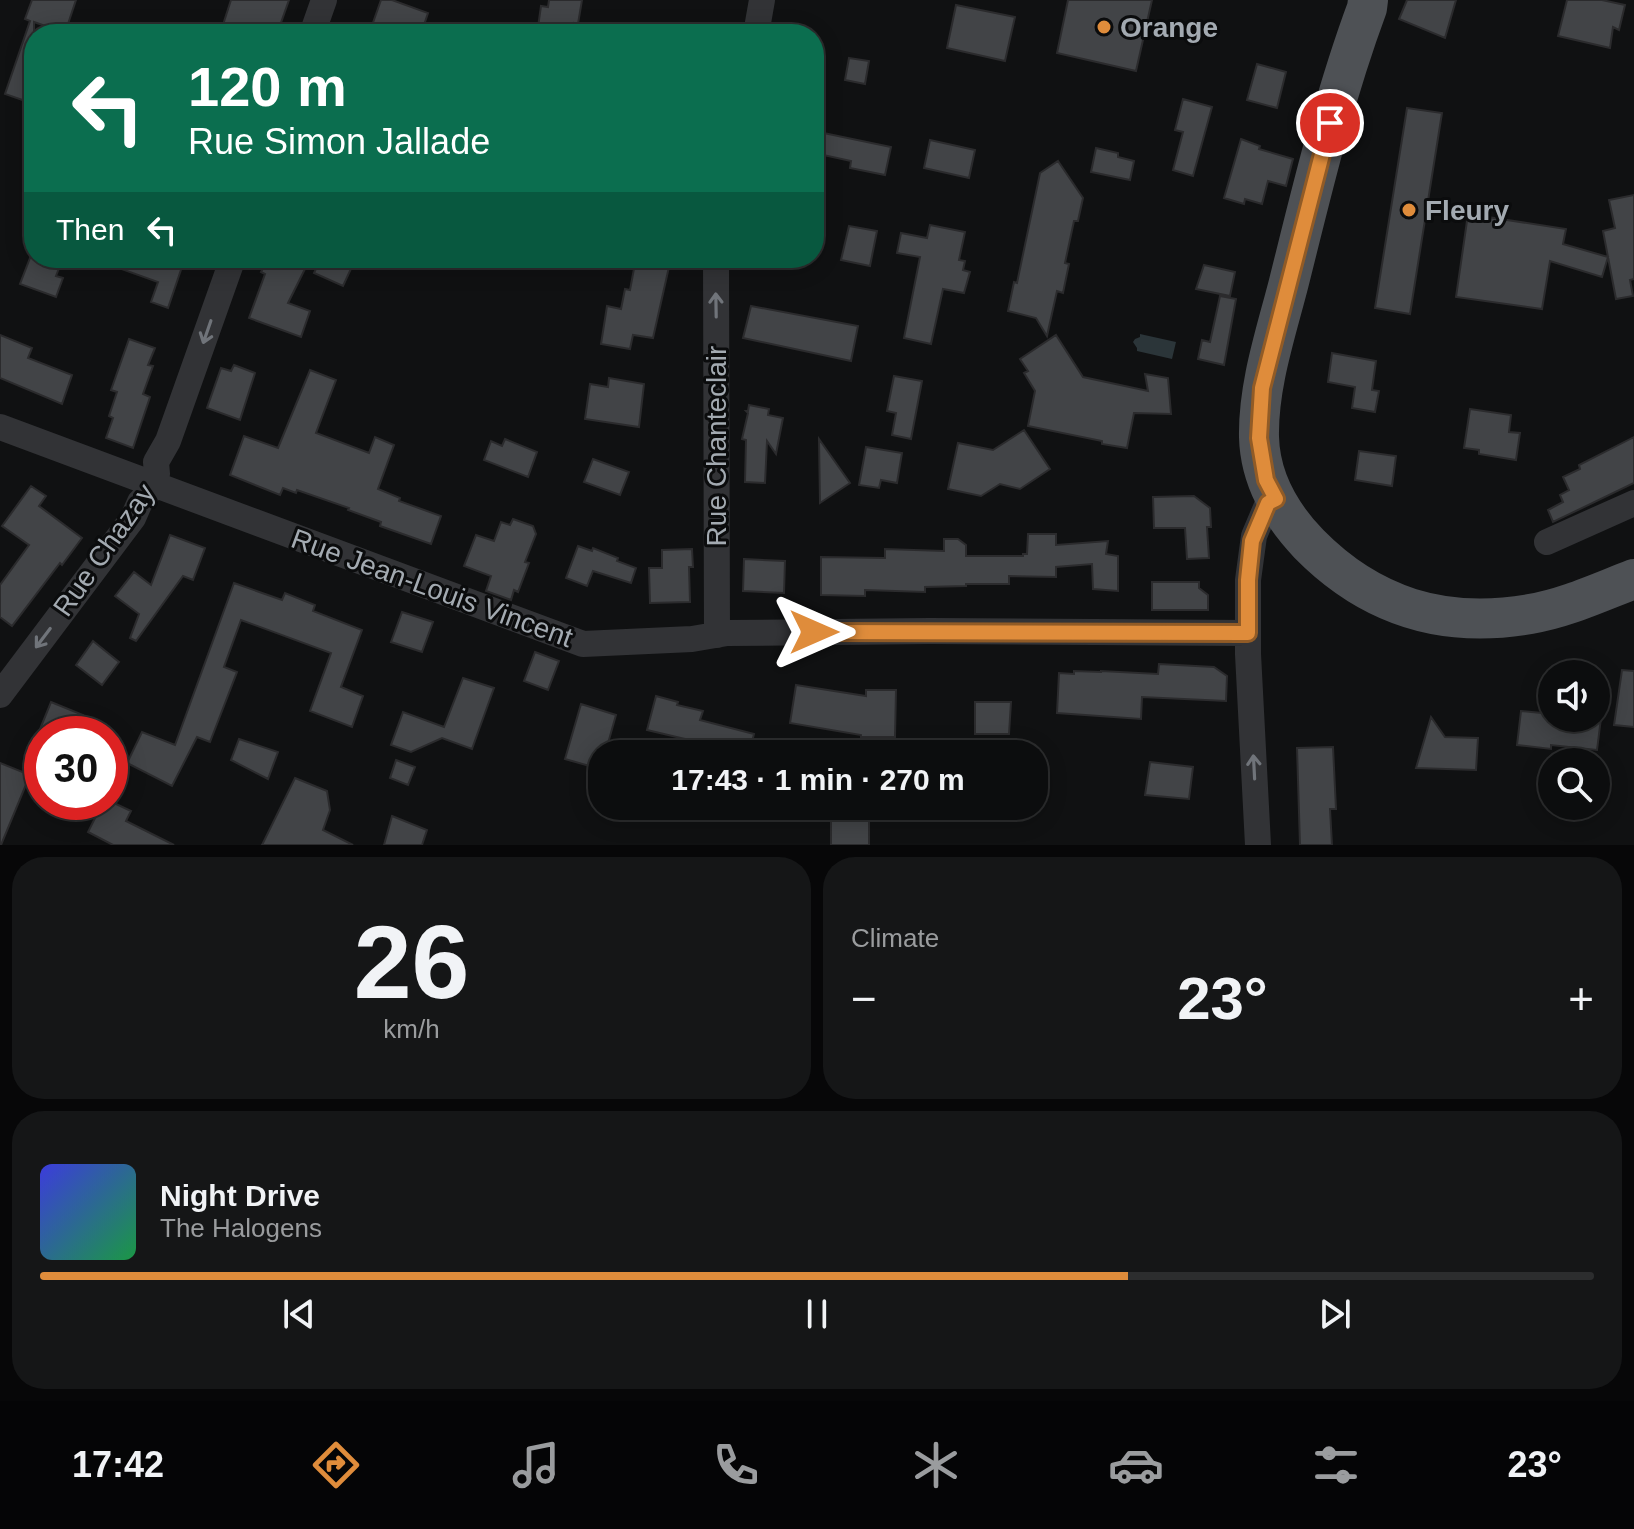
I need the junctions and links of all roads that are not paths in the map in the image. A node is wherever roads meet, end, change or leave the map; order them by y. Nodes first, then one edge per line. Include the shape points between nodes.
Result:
1 (324, 0) edge
2 (762, 0) edge
3 (1352, 0) edge
4 (1368, 0) edge
5 (316, 24) edge
6 (758, 24) edge
7 (1347, 61) junction
8 (229, 268) edge
9 (716, 268) edge
10 (0, 427) edge
11 (152, 484) junction
12 (1276, 499) junction
13 (1634, 503) edge
14 (1547, 542) dead end
15 (1634, 579) edge
16 (1248, 633) junction
17 (717, 635) junction
18 (0, 695) edge
19 (1258, 845) edge

1 - 5 street
2 - 6 street
3 - 7 main road
4 - 7 main road
7 - 12 main road via 1262,388 1259,438 1266,480
8 -> 11 street, Rue Chazay
17 -> 9 street, Rue Chanteclair
10 - 11 street, Rue Jean-Louis Vincent
11 - 17 street, Rue Jean-Louis Vincent via 583,644
11 -> 18 street, Rue Chazay via 133,518
12 - 15 main road via 1301,536 1339,572 1408,609 1486,619 1532,614
12 - 16 street via 1268,503 1252,541
13 - 14 street
16 - 17 street, Rue Jean-Louis Vincent
19 -> 16 street

